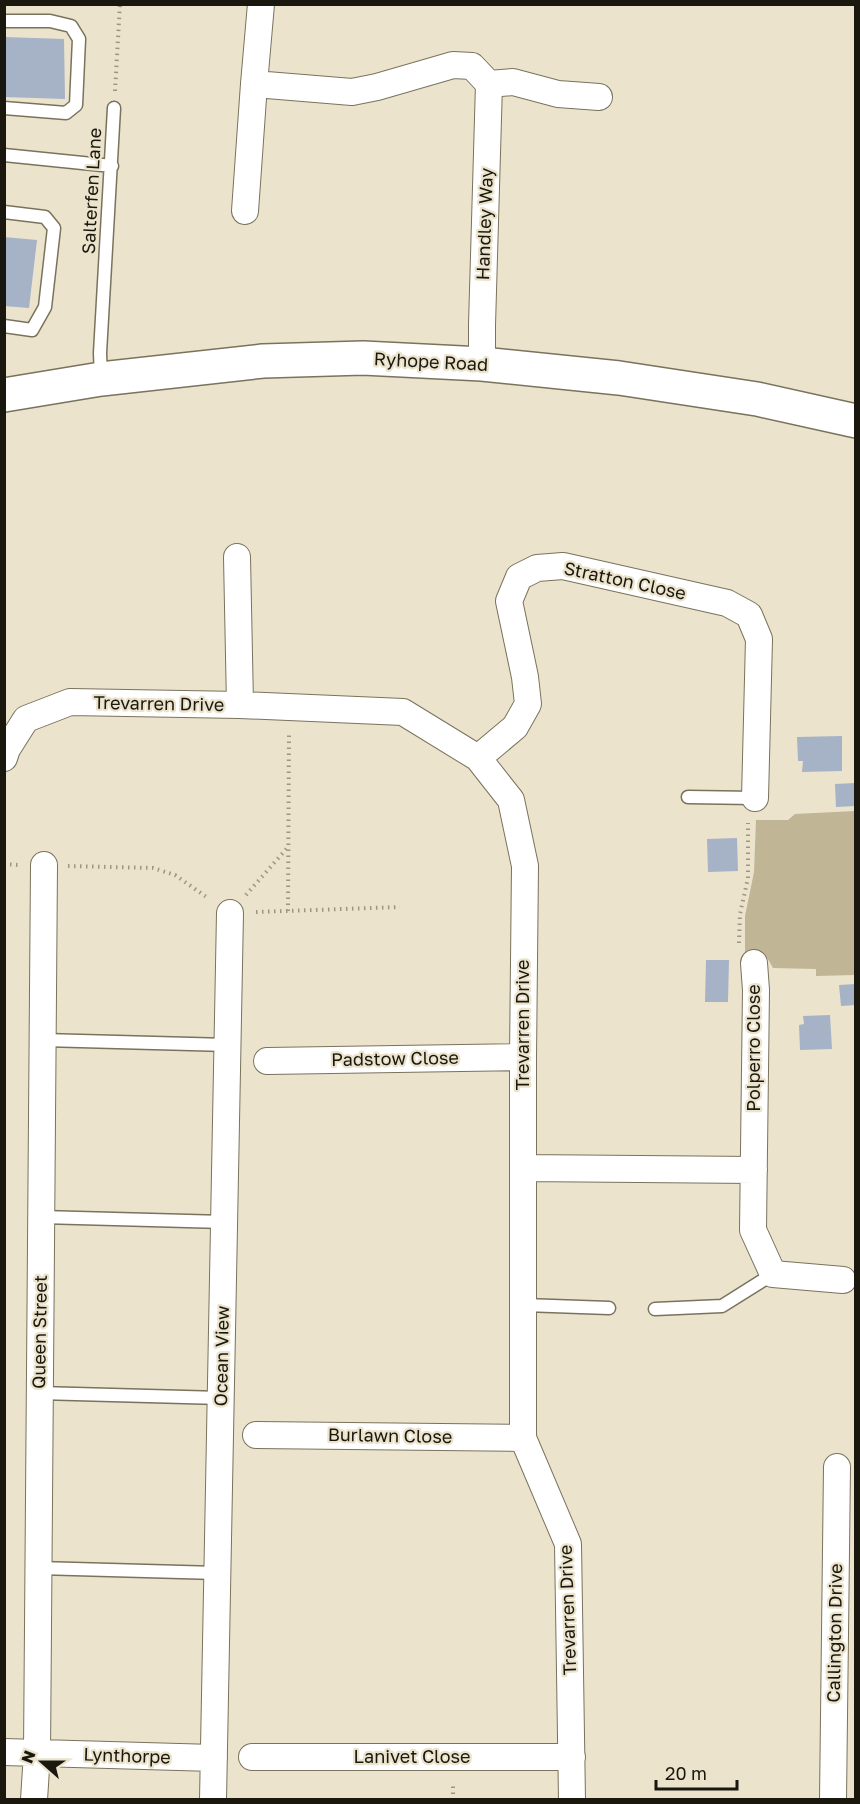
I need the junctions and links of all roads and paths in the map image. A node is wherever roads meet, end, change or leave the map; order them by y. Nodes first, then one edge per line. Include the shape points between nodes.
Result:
1 (120, 4) edge
2 (261, 4) edge
3 (4, 21) edge
4 (254, 84) junction
5 (489, 84) junction
6 (599, 97) dead end
7 (4, 108) edge
8 (114, 108) joint
9 (4, 155) edge
10 (112, 166) junction
11 (245, 211) dead end
12 (4, 212) edge
13 (4, 326) edge
14 (482, 364) junction
15 (101, 379) junction
16 (4, 395) edge
17 (855, 422) edge
18 (237, 557) dead end
19 (240, 705) junction
20 (289, 707) junction
21 (5, 750) edge
22 (478, 758) junction
23 (688, 797) dead end
24 (755, 798) junction
25 (288, 847) junction
26 (4, 864) edge
27 (44, 865) junction
28 (400, 907) dead end
29 (288, 911) junction
30 (230, 913) junction
31 (754, 963) joint
32 (43, 1040) junction
33 (228, 1045) junction
34 (523, 1057) junction
35 (267, 1062) dead end
36 (523, 1168) junction
37 (754, 1170) junction
38 (41, 1217) junction
39 (224, 1222) junction
40 (774, 1274) junction
41 (843, 1280) dead end
42 (524, 1305) junction
43 (609, 1308) dead end
44 (655, 1309) dead end
45 (39, 1393) junction
46 (221, 1398) junction
47 (256, 1435) dead end
48 (523, 1438) junction
49 (837, 1467) dead end
50 (38, 1568) junction
51 (217, 1573) junction
52 (4, 1752) edge
53 (36, 1753) junction
54 (572, 1756) junction
55 (252, 1757) dead end
56 (213, 1758) junction
57 (34, 1800) edge
58 (213, 1800) edge
59 (572, 1800) edge
60 (832, 1800) edge

1 - 8 path, Salterfen Lane
2 - 4 street
3 - 7 lane via 51,21 71,26 79,39 76,105 66,113
4 - 5 street via 352,92 453,64 472,66
4 - 11 street
5 - 6 street via 513,82 558,94
5 - 14 street, Handley Way
8 - 10 lane, Salterfen Lane
9 - 10 lane
10 - 15 lane, Salterfen Lane
12 - 13 lane via 45,217 54,228 45,307 32,330
14 - 15 main road, Ryhope Road via 363,358 286,361
14 - 17 main road, Ryhope Road via 642,381 757,399
15 - 16 main road, Ryhope Road
18 - 19 street
19 - 20 street, Trevarren Drive
19 - 21 street, Trevarren Drive via 70,702 26,719
20 - 22 street, Trevarren Drive via 403,712
20 - 25 path
22 - 24 street, Stratton Close via 515,727 528,705 509,601 519,578 537,568 563,566 727,603 749,615 759,639
22 - 34 street, Trevarren Drive via 511,800 525,866
23 - 24 lane
24 - 31 path, Polperro Close via 748,813 748,878 740,914 739,962
25 - 29 path
25 - 30 path
26 - 27 path
27 - 30 path via 153,868 175,876
27 - 32 street, Queen Street
28 - 29 path
29 - 30 path
30 - 33 street, Ocean View
31 - 37 street, Polperro Close
32 - 33 lane
32 - 38 street, Queen Street
33 - 39 street, Ocean View
34 - 35 street, Padstow Close
34 - 36 street, Trevarren Drive
36 - 37 street
36 - 42 street, Trevarren Drive
37 - 40 street, Polperro Close via 753,1230
38 - 39 lane
38 - 45 street, Queen Street
39 - 46 street, Ocean View
40 - 41 street
40 - 44 lane via 722,1306
42 - 43 lane
42 - 48 street, Trevarren Drive
45 - 46 lane
45 - 50 street, Queen Street
46 - 51 street, Ocean View
47 - 48 street, Burlawn Close
48 - 54 street, Trevarren Drive via 568,1544
49 - 60 street, Callington Drive
50 - 51 lane
50 - 53 street, Queen Street
51 - 56 street, Ocean View
52 - 53 street, Lynthorpe
53 - 56 street, Lynthorpe
53 - 57 street, Queen Street
54 - 55 street, Lanivet Close
54 - 59 street, Trevarren Drive
56 - 58 street, Ocean View

